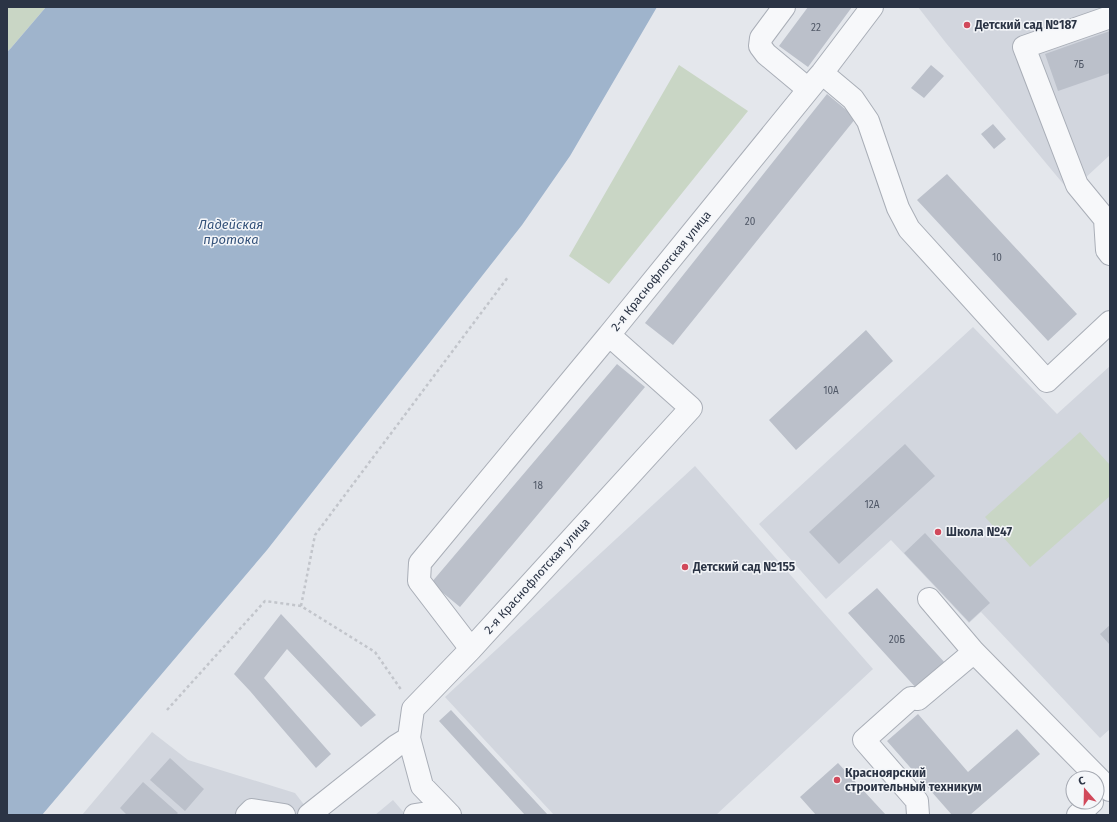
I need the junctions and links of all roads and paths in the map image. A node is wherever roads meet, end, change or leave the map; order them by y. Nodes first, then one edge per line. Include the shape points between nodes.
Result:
1 (784, 7) edge
2 (872, 7) edge
3 (1110, 18) edge
4 (815, 81) junction
5 (1108, 216) edge
6 (1110, 254) edge
7 (508, 277) dead end
8 (1110, 322) edge
9 (609, 335) junction
10 (929, 599) dead end
11 (301, 606) junction
12 (471, 649) junction
13 (974, 652) junction
14 (413, 709) junction
15 (167, 710) dead end
16 (409, 738) junction
17 (1082, 770) edge
18 (450, 814) edge
19 (247, 815) edge
20 (284, 815) edge
21 (308, 815) edge
22 (415, 815) edge
23 (918, 815) edge

1 - 4 street via 761,38 760,46 766,54
2 - 4 street, 2-я Краснофлотская улица
3 - 5 street via 1024,47 1077,185
4 - 8 street via 853,99 868,121 898,208 909,228 1048,381
4 - 9 street, 2-я Краснофлотская улица
5 - 6 street via 1106,250
7 - 11 path via 315,535
9 - 12 street via 420,563 419,581
9 - 12 street, 2-я Краснофлотская улица via 691,408
10 - 13 street
11 - 14 path via 375,652
11 - 15 path via 265,601
12 - 14 street, 2-я Краснофлотская улица
13 - 17 street
13 - 23 street via 918,699 911,698 864,740 917,801
14 - 16 street
16 - 18 street via 422,786
16 - 21 street
18 - 22 street
19 - 20 street via 252,810

